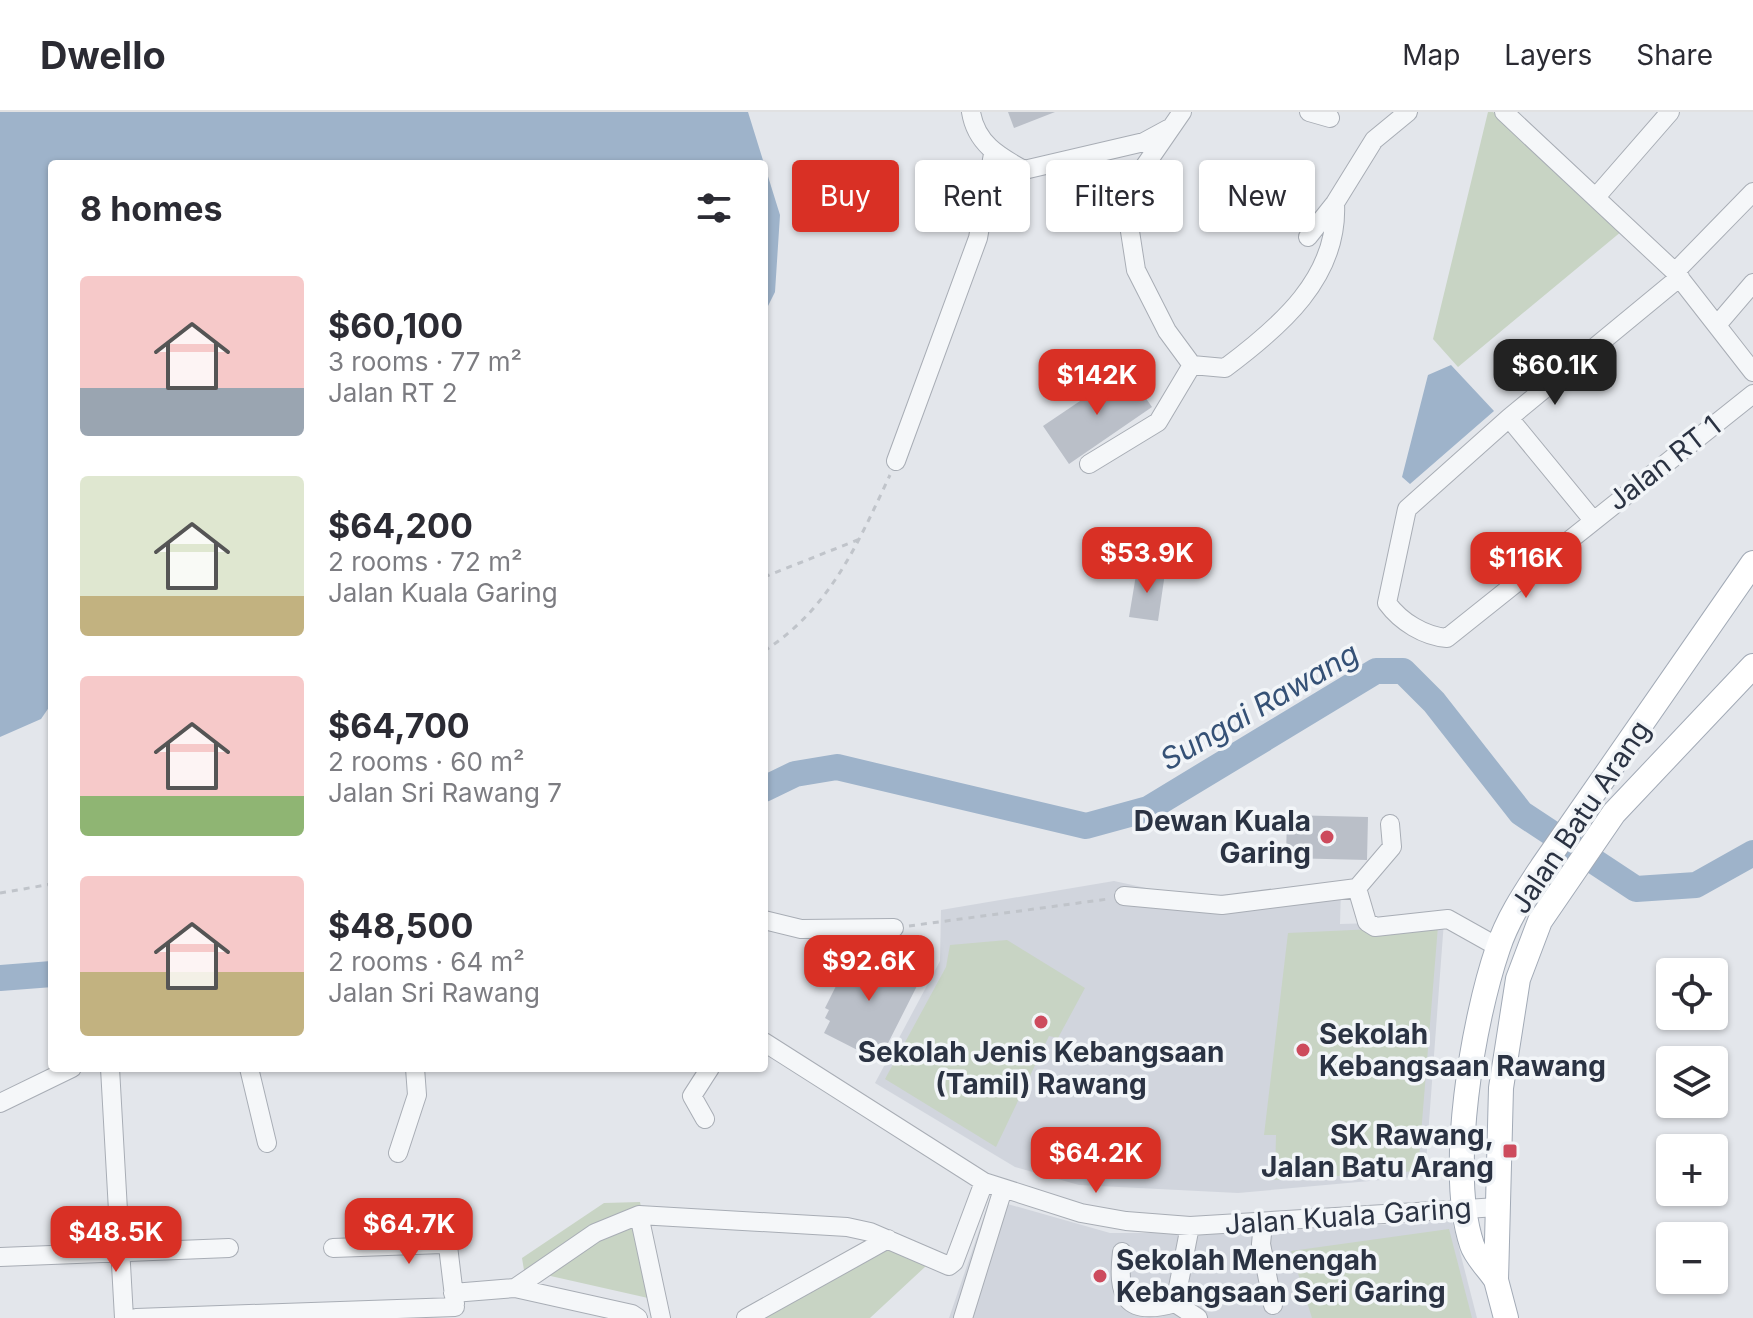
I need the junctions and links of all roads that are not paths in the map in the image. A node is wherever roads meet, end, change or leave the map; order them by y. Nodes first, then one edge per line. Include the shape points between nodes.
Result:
1 (971, 112) edge
2 (1309, 112) edge
3 (1408, 112) edge
4 (1670, 112) edge
5 (1508, 113) edge
6 (1330, 118) dead end
7 (1177, 119) edge
8 (993, 154) junction
9 (1753, 192) edge
10 (1596, 197) junction
11 (1335, 203) junction
12 (1308, 237) dead end
13 (1678, 274) junction
14 (1753, 283) edge
15 (1717, 325) junction
16 (1192, 365) junction
17 (1753, 372) edge
18 (1753, 394) edge
19 (1509, 418) junction
20 (896, 461) road end
21 (1089, 464) dead end
22 (1592, 519) junction
23 (1753, 552) edge
24 (1753, 563) edge
25 (1714, 618) junction
26 (1753, 666) edge
27 (1390, 824) dead end
28 (1357, 888) junction
29 (1124, 896) road end
30 (768, 921) edge
31 (894, 928) road end
32 (1498, 947) junction
33 (768, 1045) edge
34 (64, 1072) edge
35 (110, 1072) edge
36 (250, 1072) edge
37 (415, 1072) edge
38 (707, 1072) edge
39 (0, 1103) edge
40 (705, 1119) dead end
41 (267, 1143) dead end
42 (398, 1153) dead end
43 (984, 1182) junction
44 (1003, 1189) junction
45 (1464, 1207) junction
46 (1498, 1207) junction
47 (639, 1215) junction
48 (1263, 1223) junction
49 (1190, 1226) junction
50 (888, 1239) junction
51 (229, 1248) dead end
52 (333, 1248) dead end
53 (1122, 1252) dead end
54 (121, 1253) junction
55 (0, 1257) edge
56 (1496, 1280) junction
57 (515, 1288) junction
58 (1175, 1303) junction
59 (1273, 1305) dead end
60 (455, 1306) edge
61 (578, 1311) edge
62 (124, 1318) edge
63 (136, 1318) edge
64 (638, 1318) edge
65 (661, 1318) edge
66 (746, 1318) edge
67 (963, 1318) edge
68 (1198, 1318) edge
69 (1506, 1318) edge

1 - 8 street via 974,127
2 - 6 street
3 - 11 street via 1374,140
4 - 10 street
5 - 10 street
7 - 8 street via 1144,142 1049,167 1024,170
7 - 16 street via 1142,170 1127,212 1136,270 1167,331
8 - 20 street via 978,238
9 - 13 street
10 - 13 street
11 - 12 street
11 - 16 street via 1329,253 1305,297 1269,335 1225,368
13 - 15 street
13 - 19 street
14 - 15 street
15 - 17 street
16 - 21 street via 1158,422
18 - 22 street, Jalan RT 1
19 - 22 street
19 - 22 street, Jalan RT 1 via 1407,509 1387,603 1397,616 1432,637 1447,638
23 - 25 street
24 - 25 main road, Jalan Batu Arang
25 - 32 main road, Jalan Batu Arang via 1517,905
26 - 46 main road, Jalan Batu Arang via 1614,813 1540,921 1516,992 1501,1088
27 - 28 street via 1392,847
28 - 29 street via 1222,905
28 - 32 street via 1367,922 1375,927 1448,919
30 - 31 street via 801,929
32 - 45 main road, Jalan Batu Arang via 1471,1075 1463,1144
33 - 43 street, Jalan Kuala Garing
34 - 39 street
35 - 54 street
36 - 41 street
37 - 42 street via 417,1095
38 - 40 street via 692,1096
43 - 44 street, Jalan Kuala Garing
43 - 50 street via 949,1266
44 - 49 street, Jalan Kuala Garing via 1081,1213
44 - 67 street
45 - 46 street, Jalan Kuala Garing
45 - 48 street, Jalan Kuala Garing
45 - 56 main road, Jalan Batu Arang via 1473,1247
46 - 56 main road, Jalan Batu Arang
47 - 50 street via 811,1222
47 - 57 street via 595,1233
47 - 65 street
48 - 49 street, Jalan Kuala Garing
48 - 59 street via 1261,1244
49 - 58 street
50 - 66 street
51 - 54 street
52 - 60 street via 448,1246
53 - 58 street via 1121,1295 1128,1308 1145,1315
54 - 55 street
54 - 62 street
56 - 69 main road, Jalan Batu Arang
57 - 60 street
57 - 61 street
58 - 68 street
60 - 63 street
61 - 64 street

